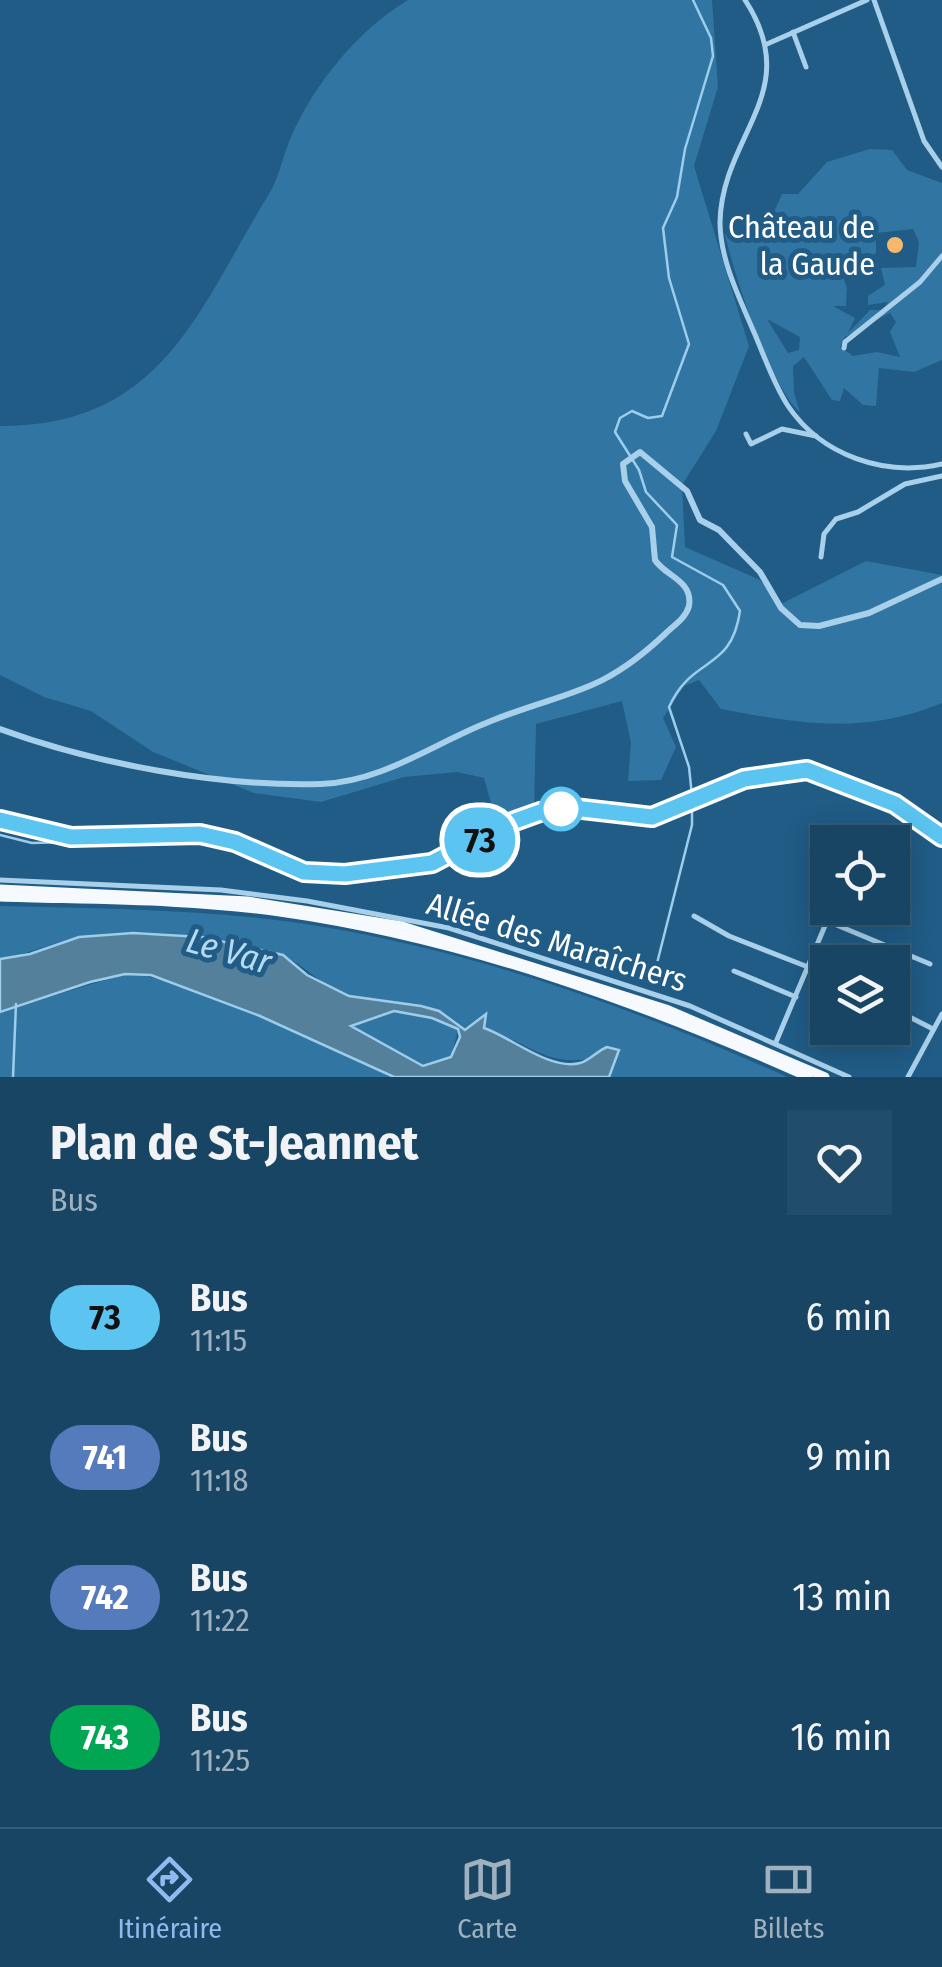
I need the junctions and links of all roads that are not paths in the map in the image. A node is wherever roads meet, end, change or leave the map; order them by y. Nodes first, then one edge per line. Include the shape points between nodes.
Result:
1 (745, 0) edge
2 (871, 0) edge
3 (793, 32) junction
4 (767, 44) junction
5 (806, 67) dead end
6 (942, 167) edge
7 (942, 256) edge
8 (844, 348) dead end
9 (746, 434) dead end
10 (816, 436) junction
11 (942, 464) edge
12 (942, 476) edge
13 (821, 557) dead end
14 (942, 579) edge
15 (0, 729) edge
16 (0, 820) edge
17 (942, 837) edge
18 (0, 880) edge
19 (0, 893) edge
20 (694, 916) dead end
21 (930, 964) dead end
22 (808, 968) junction
23 (734, 971) dead end
24 (796, 997) junction
25 (942, 1014) edge
26 (910, 1017) edge
27 (934, 1029) junction
28 (776, 1042) junction
29 (808, 1077) edge
30 (825, 1077) edge
31 (849, 1077) edge
32 (908, 1077) edge

1 - 4 street
2 - 3 street
2 - 6 street via 924,140
3 - 4 street
3 - 5 street
4 - 10 street via 763,100 725,187 720,228 735,288 786,402
7 - 8 street
9 - 10 street via 751,444 782,429
10 - 11 street via 886,469
12 - 13 street via 905,484 836,519 824,534
14 - 15 street via 869,613 800,625 780,608 760,572 700,520 684,488 636,453 623,464 625,481 652,527 655,560 684,584 689,604 638,659 600,684 492,720 385,771 342,783 231,780 92,755
16 - 17 main road via 71,837 200,834 328,875 432,863 504,825 552,810 645,818 759,774 819,771 895,804
18 - 28 street, Allée des Maraîchers via 221,890 449,928 690,1006
19 - 29 highway via 208,905 385,931 664,1017
19 - 30 highway via 248,901 402,926 666,1010
20 - 22 street
21 - 22 street via 828,921
22 - 24 street
23 - 24 street
24 - 28 street
25 - 27 street
26 - 27 street
27 - 32 street
28 - 31 street, Allée des Maraîchers

